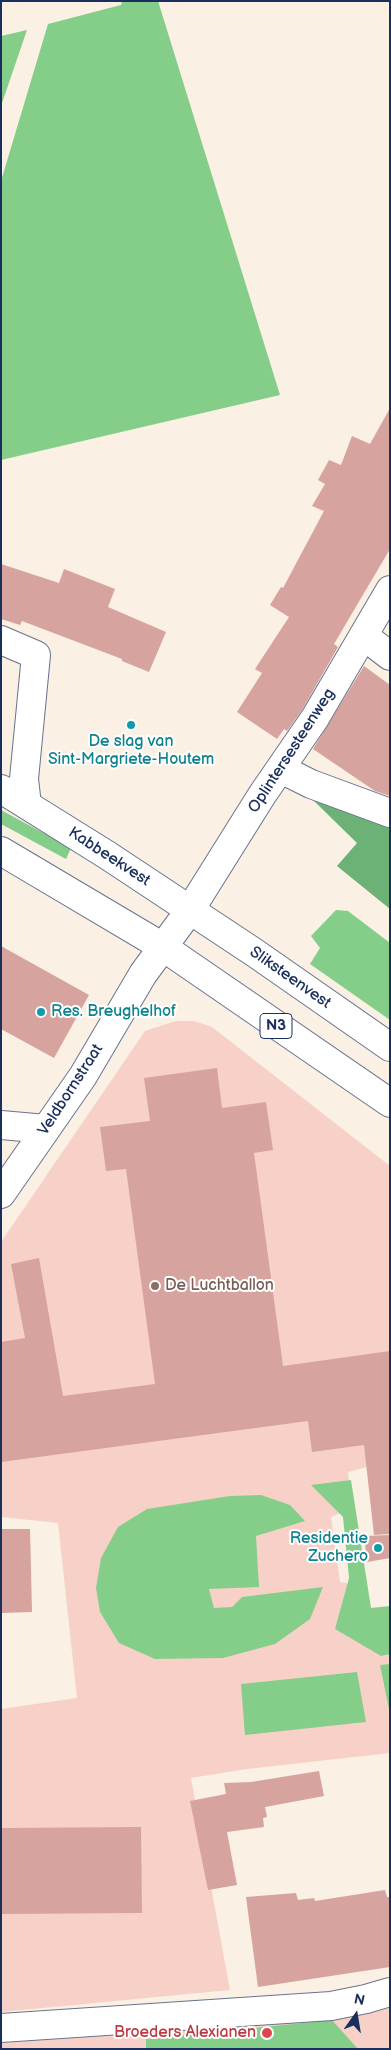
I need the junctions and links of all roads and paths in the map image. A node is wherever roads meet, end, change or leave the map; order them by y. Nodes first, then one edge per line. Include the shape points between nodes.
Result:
1 (390, 590) edge
2 (364, 636) junction
3 (1, 640) edge
4 (390, 656) edge
5 (281, 769) junction
6 (1, 790) edge
7 (27, 805) junction
8 (390, 813) edge
9 (1, 851) edge
10 (190, 910) junction
11 (163, 947) junction
12 (390, 1047) edge
13 (390, 1103) edge
14 (1, 1125) edge
15 (46, 1129) junction
16 (1, 1194) edge
17 (390, 1992) edge
18 (1, 2028) edge

1 - 2 street, Oplintersesteenweg
2 - 4 street
2 - 5 street, Oplintersesteenweg
3 - 7 street via 36,655 24,779
5 - 8 street via 311,784
5 - 10 street, Oplintersesteenweg
6 - 7 street, Kabbeekvest
7 - 10 street, Kabbeekvest
9 - 11 street, N3
10 - 11 street, Veldbornstraat
10 - 12 street, Sliksteenvest
11 - 13 street, N3
11 - 15 street, Veldbornstraat
14 - 15 street
15 - 16 street, Veldbornstraat
17 - 18 street via 331,2006

